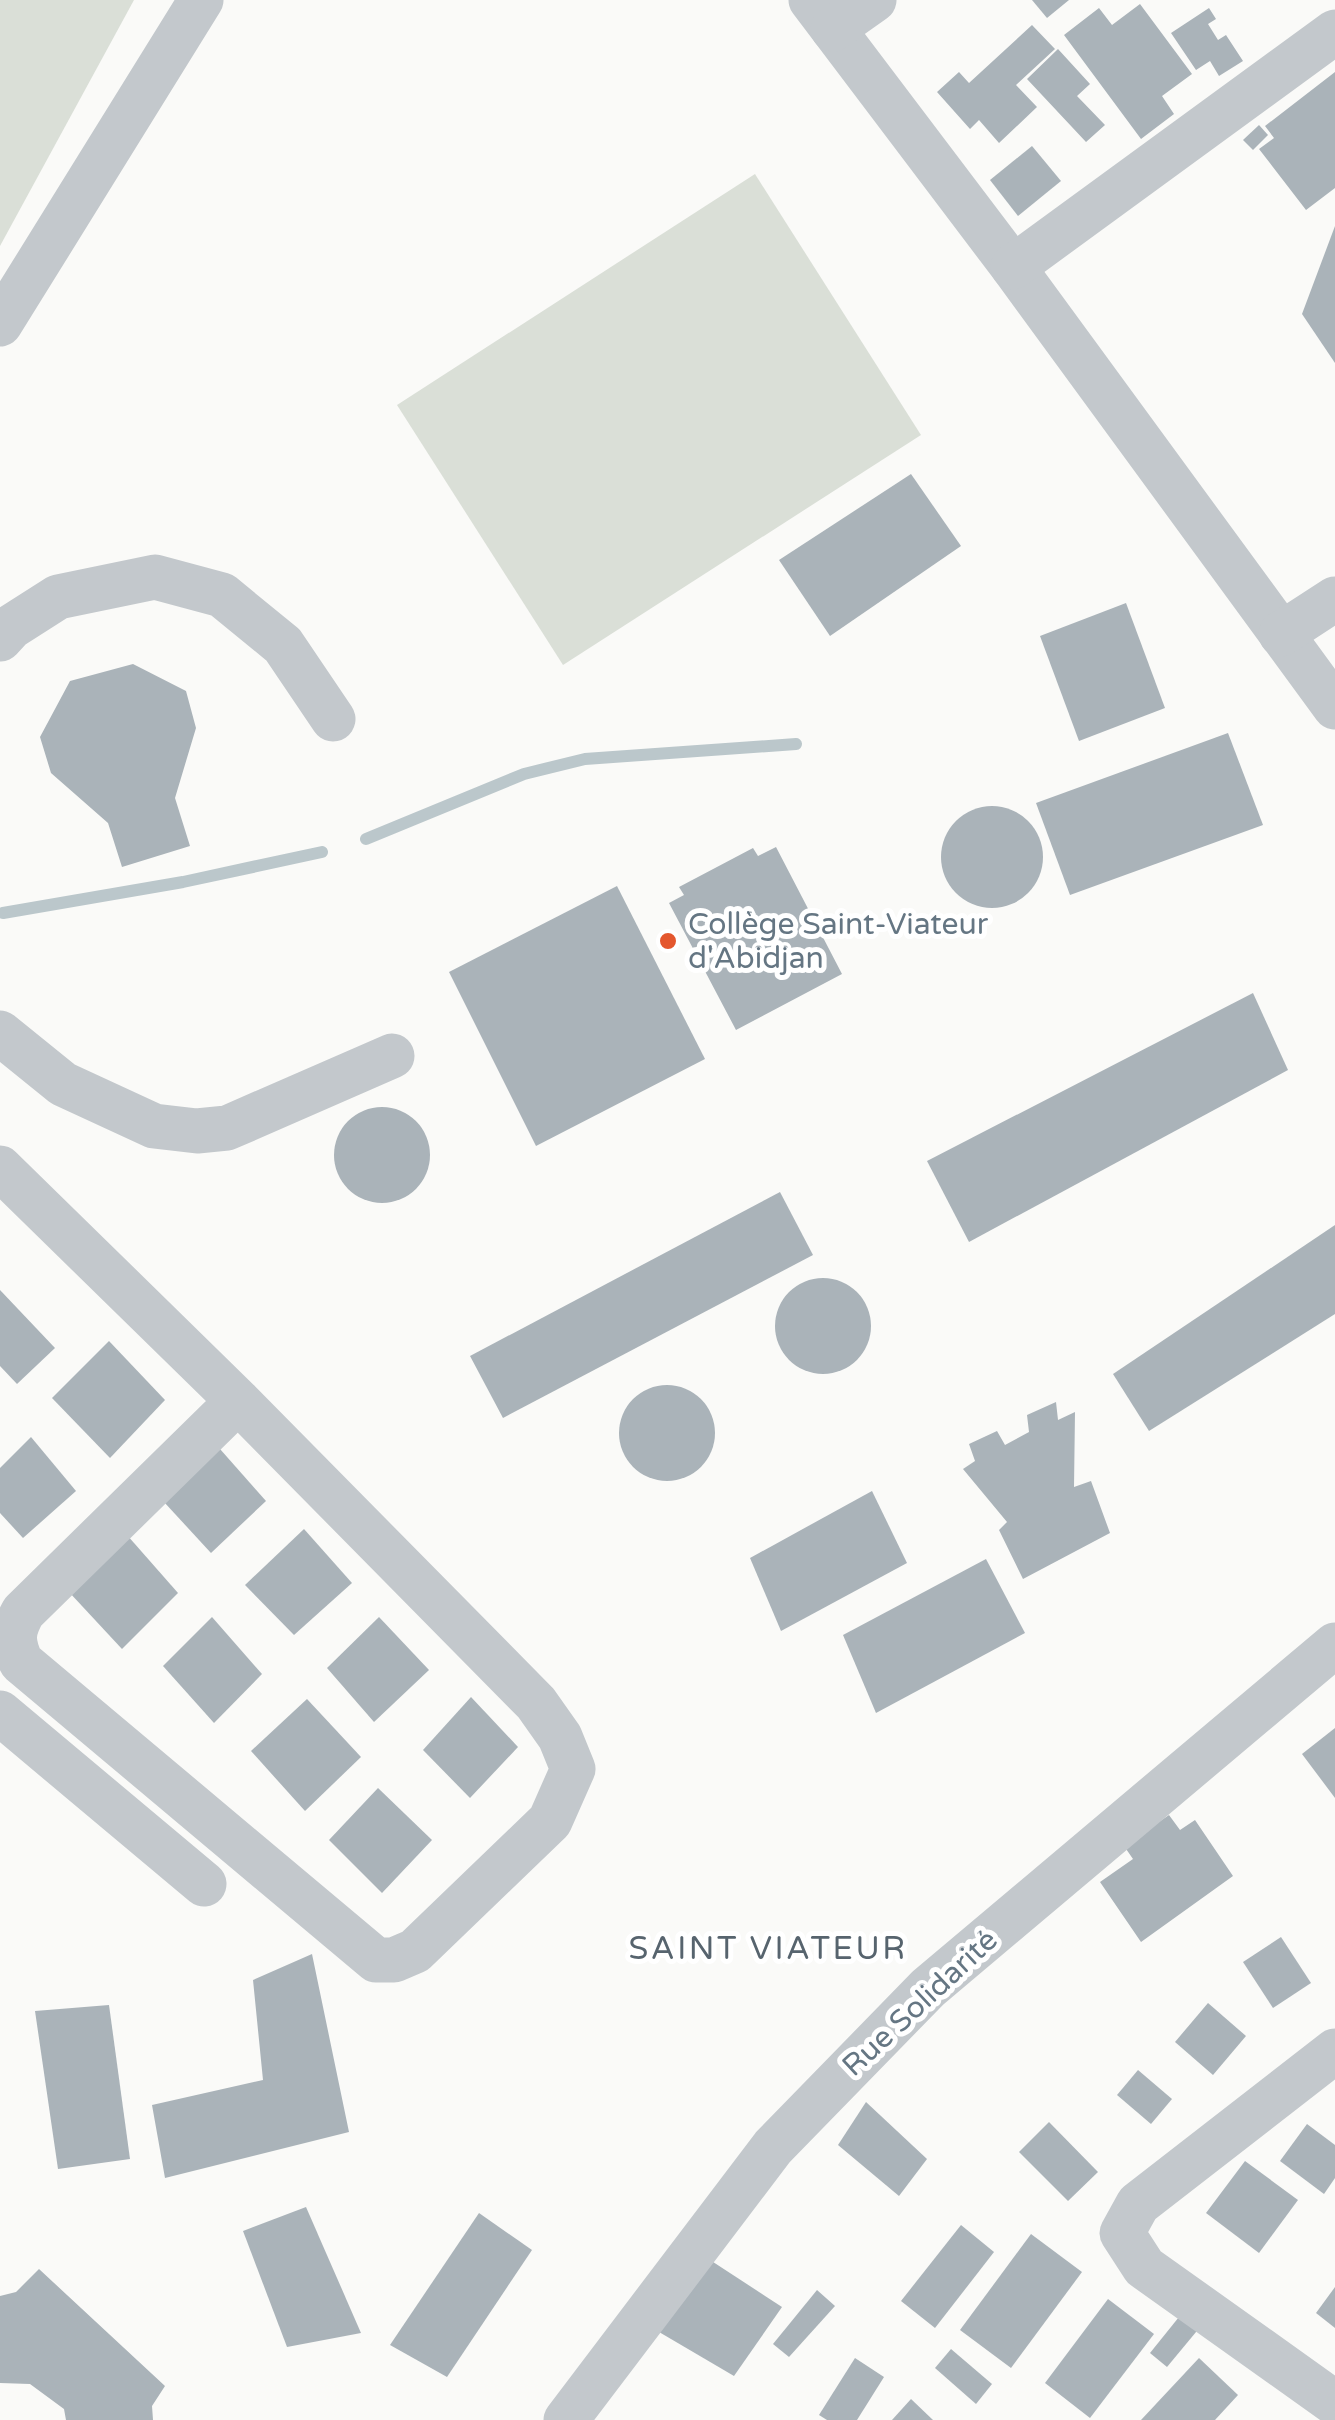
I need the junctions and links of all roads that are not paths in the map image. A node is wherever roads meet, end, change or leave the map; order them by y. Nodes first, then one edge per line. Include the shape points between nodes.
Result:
1 (201, 0) edge
2 (874, 0) edge
3 (822, 14) edge
4 (1335, 32) edge
5 (1013, 267) junction
6 (0, 324) edge
7 (1335, 599) edge
8 (1282, 634) junction
9 (0, 638) edge
10 (1335, 708) edge
11 (333, 718) dead end
12 (0, 1033) edge
13 (392, 1056) dead end
14 (0, 1168) edge
15 (238, 1401) junction
16 (1335, 1645) edge
17 (0, 1713) edge
18 (204, 1884) dead end
19 (1335, 2051) edge
20 (1335, 2403) edge
21 (566, 2420) edge

1 - 6 street
2 - 3 street
3 - 5 street
4 - 5 street
5 - 8 street
7 - 8 street
8 - 10 street
9 - 11 street via 58,597 155,577 222,595 282,645
12 - 13 street via 63,1084 154,1126 196,1131 227,1128
14 - 15 street
15 - 15 street via 23,1612 12,1630 14,1644 21,1662 322,1917 376,1960 394,1960 415,1951 550,1821 573,1769 536,1704
16 - 21 street, Rue Solidarité via 928,1988 773,2147
17 - 18 street
19 - 20 street via 1138,2204 1122,2233 1144,2268

